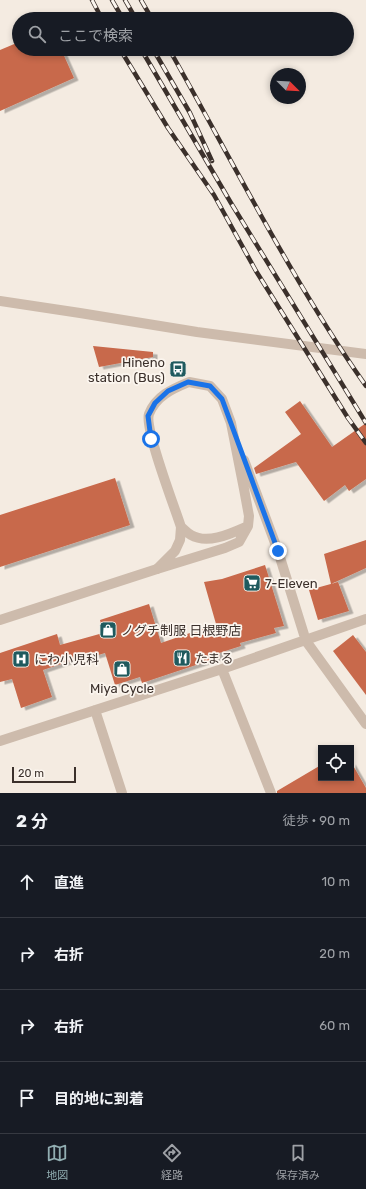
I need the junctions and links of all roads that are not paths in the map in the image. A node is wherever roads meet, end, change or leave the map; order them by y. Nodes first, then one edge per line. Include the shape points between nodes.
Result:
1 (0, 302) edge
2 (366, 354) edge
3 (231, 423) junction
4 (181, 526) junction
5 (248, 526) junction
6 (157, 569) junction
7 (366, 619) edge
8 (0, 620) edge
9 (306, 641) junction
10 (222, 669) junction
11 (95, 710) junction
12 (366, 724) edge
13 (0, 741) edge
14 (122, 793) edge
15 (271, 793) edge

1 - 2 street
3 - 4 street via 222,399 210,386 188,382 168,391 155,403 148,416 151,439
3 - 5 street via 249,516
3 - 9 street via 278,551
4 - 5 street via 192,535 205,539 225,536
4 - 6 street via 180,540 175,551
5 - 6 street via 239,542
6 - 8 street
7 - 9 street
9 - 10 street
9 - 12 street
10 - 11 street
10 - 15 street
11 - 13 street
11 - 14 street

